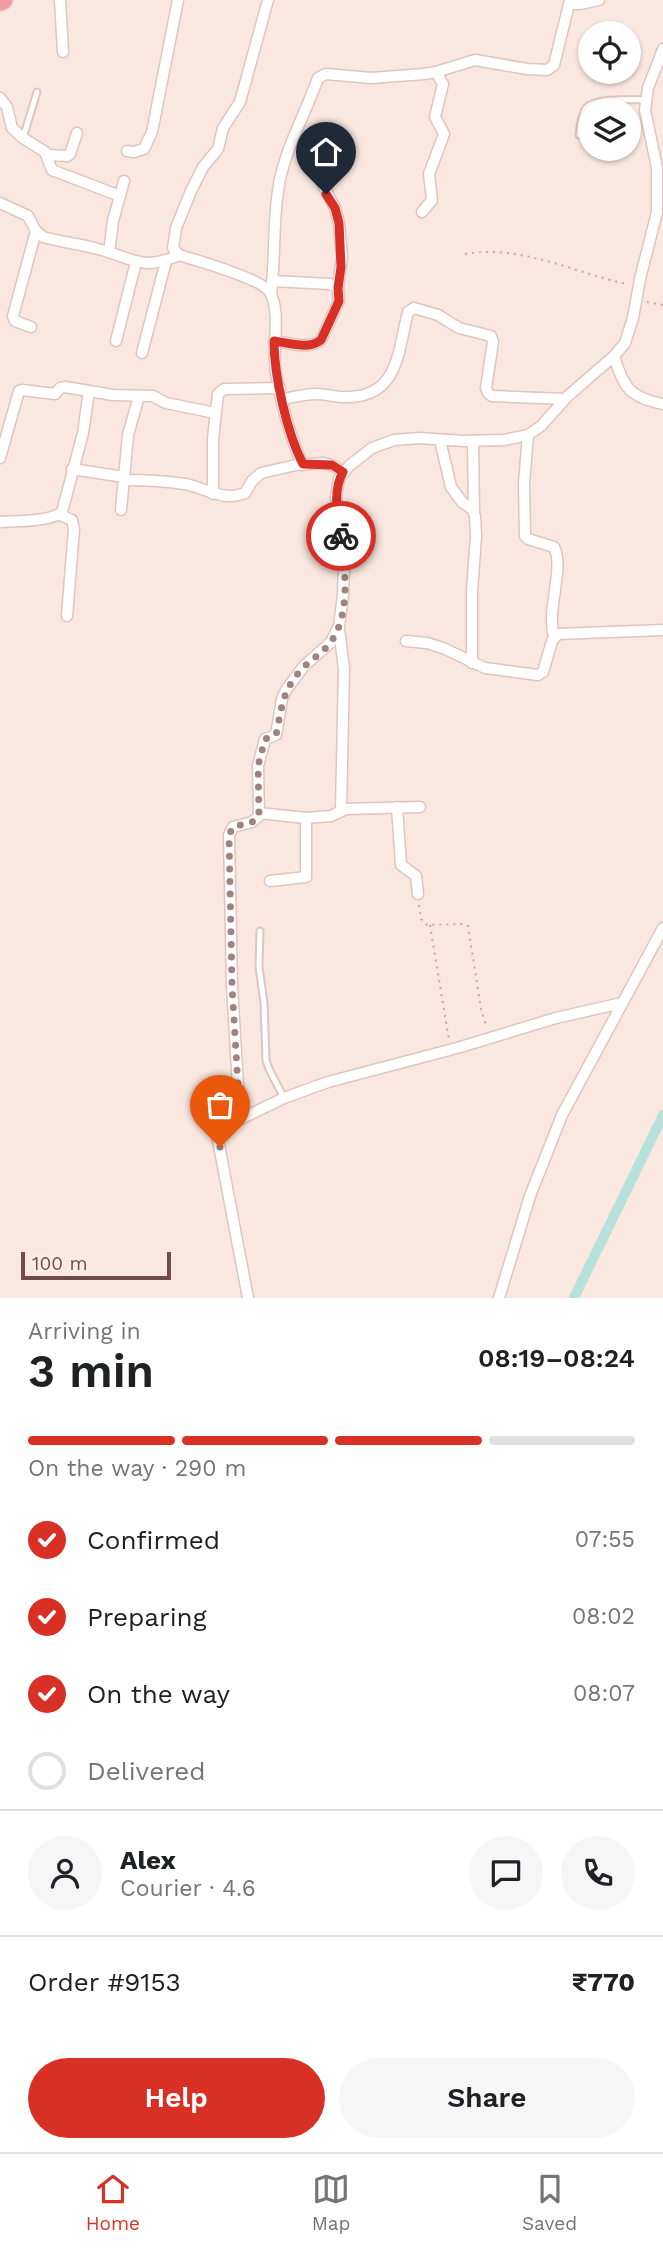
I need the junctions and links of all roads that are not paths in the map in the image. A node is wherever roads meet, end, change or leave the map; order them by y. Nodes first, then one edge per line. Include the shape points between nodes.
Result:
1 (60, 0) edge
2 (178, 0) edge
3 (268, 0) edge
4 (599, 0) edge
5 (570, 2) edge
6 (663, 50) edge
7 (63, 52) dead end
8 (436, 72) junction
9 (37, 92) dead end
10 (0, 98) edge
11 (641, 100) edge
12 (646, 100) junction
13 (77, 133) dead end
14 (23, 138) junction
15 (325, 145) dead end
16 (658, 145) edge
17 (127, 151) dead end
18 (48, 155) junction
19 (124, 181) dead end
20 (120, 196) junction
21 (0, 203) edge
22 (422, 212) dead end
23 (36, 231) junction
24 (109, 252) junction
25 (179, 255) junction
26 (166, 261) junction
27 (136, 262) junction
28 (272, 281) junction
29 (338, 288) junction
30 (271, 293) junction
31 (31, 327) dead end
32 (116, 341) dead end
33 (274, 341) junction
34 (142, 353) dead end
35 (614, 356) junction
36 (89, 391) junction
37 (282, 394) junction
38 (139, 396) junction
39 (565, 399) junction
40 (663, 404) edge
41 (215, 413) junction
42 (528, 435) junction
43 (440, 440) junction
44 (473, 441) junction
45 (0, 458) edge
46 (303, 464) junction
47 (72, 469) junction
48 (343, 472) junction
49 (124, 478) junction
50 (213, 494) junction
51 (121, 510) dead end
52 (474, 513) junction
53 (60, 515) junction
54 (0, 522) edge
55 (67, 616) dead end
56 (339, 626) junction
57 (663, 630) edge
58 (554, 636) junction
59 (406, 641) dead end
60 (472, 663) junction
61 (397, 807) junction
62 (420, 807) dead end
63 (341, 810) junction
64 (259, 813) junction
65 (306, 818) junction
66 (270, 881) dead end
67 (418, 894) road end
68 (663, 928) edge
69 (260, 931) dead end
70 (622, 1003) junction
71 (284, 1098) junction
72 (240, 1119) junction
73 (248, 1298) edge
74 (499, 1298) edge

1 - 7 street
2 - 17 street via 152,131 144,149
3 - 25 street via 240,102 223,128 218,149 196,179 176,228 173,248
4 - 5 street
5 - 8 street via 551,68 541,71 475,60
6 - 12 street
8 - 22 street via 443,84 435,117 444,134 429,174 432,200
8 - 28 street via 371,78 326,74 318,78 280,180
9 - 14 lane
10 - 14 street via 12,128
11 - 12 lane
12 - 16 street via 647,121
13 - 18 street via 67,156
14 - 18 street
15 - 29 street via 320,179 339,223
16 - 35 street via 657,212 628,336
18 - 20 street via 56,173
19 - 20 street
20 - 24 street
21 - 23 street via 28,216
23 - 24 street via 43,237
23 - 31 street via 13,316
24 - 27 street
25 - 26 street
25 - 30 street via 263,285
26 - 27 street
26 - 34 street
27 - 32 street
28 - 29 street
28 - 30 street
29 - 33 street via 339,301 318,343
30 - 33 street
33 - 37 street
35 - 39 street
35 - 40 street via 629,391
36 - 38 street
36 - 45 street via 65,387 55,394 20,390
36 - 47 street
37 - 39 street via 351,397 382,388 396,362 408,312 414,309 491,336 486,388 492,396
37 - 41 street via 224,389 218,394
37 - 46 street
38 - 41 street
38 - 49 street via 128,435
39 - 42 street
41 - 50 street
42 - 44 street
42 - 58 street via 525,536 556,551
43 - 44 street
43 - 48 street via 406,438 383,443
43 - 52 street via 451,487
44 - 52 street
46 - 48 street via 332,465
46 - 50 street via 261,473 248,491 239,495
47 - 49 street
47 - 53 street
48 - 56 street via 336,497 344,566
49 - 50 street via 182,484
49 - 51 street
52 - 60 street
53 - 54 street
53 - 55 street via 72,520 74,529
56 - 63 street via 344,669
56 - 64 street via 331,642 292,680 282,699 276,735 265,739 258,766
57 - 58 street
58 - 60 street via 538,675
59 - 60 street via 443,648
61 - 62 street
61 - 63 street
61 - 67 street via 401,865 416,876
63 - 65 street via 331,816
64 - 65 street
64 - 72 street via 252,822 233,827 228,843
65 - 66 street via 306,877
68 - 70 street
69 - 71 lane via 267,1060
70 - 71 street via 359,1073
70 - 74 street via 549,1145
71 - 72 street
72 - 73 street via 218,1134

